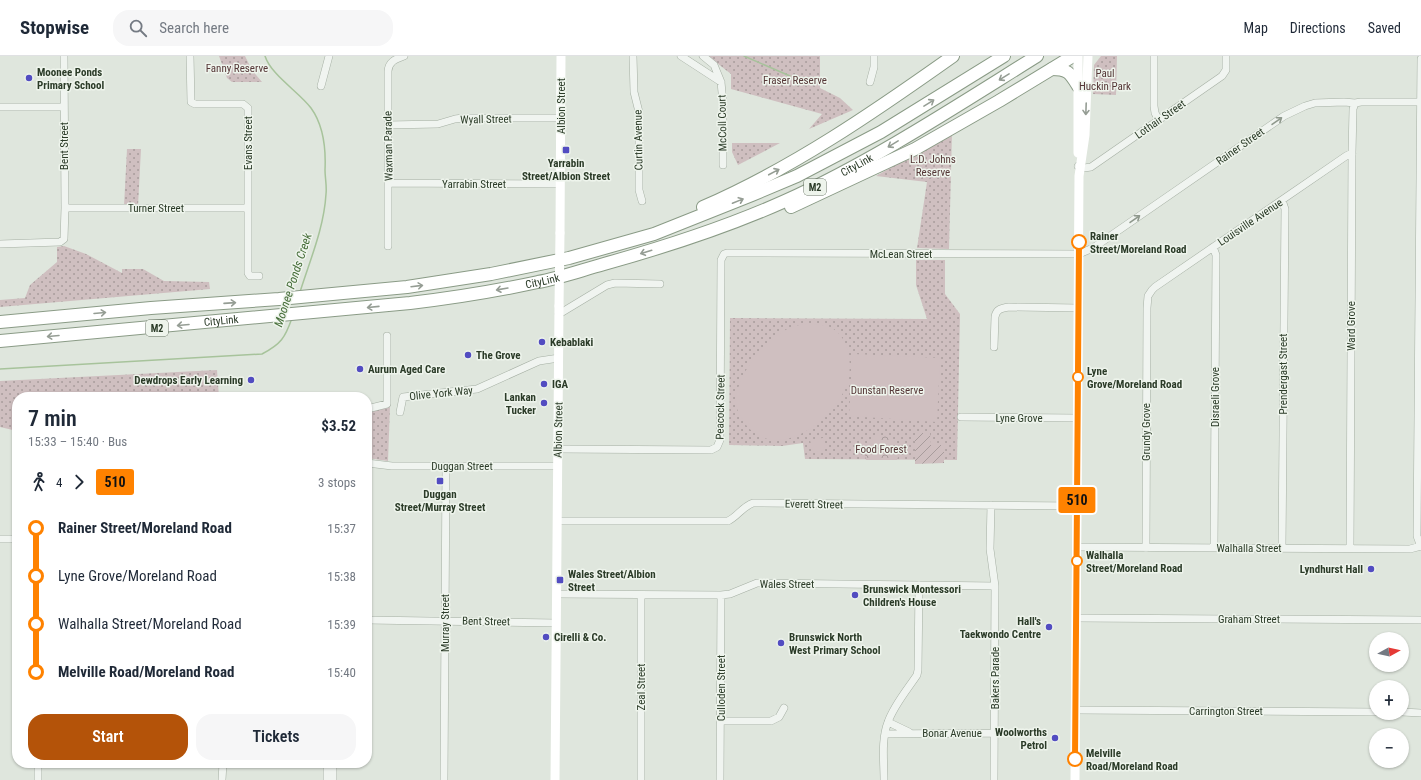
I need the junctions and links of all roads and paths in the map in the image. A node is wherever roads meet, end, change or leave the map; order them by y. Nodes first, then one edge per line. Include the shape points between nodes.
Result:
1 (64, 56) edge
2 (190, 56) edge
3 (329, 56) edge
4 (404, 56) edge
5 (562, 56) edge
6 (633, 56) edge
7 (681, 56) edge
8 (703, 56) edge
9 (874, 56) edge
10 (953, 56) edge
11 (1004, 56) edge
12 (1037, 56) edge
13 (1073, 56) edge
14 (1078, 56) edge
15 (1154, 56) edge
16 (1226, 56) edge
17 (393, 58) edge
18 (1090, 58) edge
19 (1421, 59) edge
20 (1052, 69) junction
21 (721, 82) junction
22 (870, 82) dead end
23 (321, 86) dead end
24 (1078, 86) junction
25 (1421, 102) edge
26 (1355, 103) junction
27 (0, 107) edge
28 (64, 107) junction
29 (561, 118) junction
30 (1160, 120) junction
31 (388, 125) junction
32 (1421, 126) edge
33 (1352, 153) junction
34 (723, 165) dead end
35 (1079, 170) junction
36 (388, 183) junction
37 (560, 184) junction
38 (1421, 197) edge
39 (1282, 200) junction
40 (642, 201) dead end
41 (65, 208) junction
42 (248, 208) junction
43 (0, 244) edge
44 (669, 245) junction
45 (388, 246) dead end
46 (612, 246) junction
47 (1212, 247) junction
48 (724, 254) joint
49 (1079, 254) junction
50 (1420, 271) edge
51 (259, 276) dead end
52 (660, 284) dead end
53 (1149, 293) joint
54 (1078, 308) junction
55 (559, 310) junction
56 (0, 322) edge
57 (387, 336) dead end
58 (0, 341) edge
59 (994, 347) dead end
60 (559, 358) junction
61 (372, 408) edge
62 (400, 412) dead end
63 (1420, 413) edge
64 (960, 418) dead end
65 (1078, 418) junction
66 (558, 449) junction
67 (372, 464) edge
68 (446, 466) junction
69 (558, 466) junction
70 (991, 505) junction
71 (1077, 506) junction
72 (557, 521) junction
73 (0, 539) edge
74 (12, 539) edge
75 (1421, 546) edge
76 (1077, 547) junction
77 (1146, 548) junction
78 (1214, 548) junction
79 (1282, 548) junction
80 (1350, 548) junction
81 (919, 585) junction
82 (995, 586) junction
83 (557, 594) junction
84 (642, 595) junction
85 (721, 595) junction
86 (1076, 618) junction
87 (372, 620) edge
88 (1421, 620) edge
89 (445, 621) junction
90 (556, 622) junction
91 (784, 708) dead end
92 (1076, 710) junction
93 (1369, 712) edge
94 (1409, 712) edge
95 (1421, 713) edge
96 (720, 721) junction
97 (888, 722) junction
98 (909, 732) junction
99 (994, 733) junction
100 (885, 734) junction
101 (38, 768) edge
102 (222, 768) edge
103 (327, 768) edge
104 (333, 768) edge
105 (38, 780) edge
106 (222, 780) edge
107 (327, 780) edge
108 (333, 780) edge
109 (444, 780) edge
110 (555, 780) edge
111 (641, 780) edge
112 (720, 780) edge
113 (884, 780) edge
114 (994, 780) edge
115 (1075, 780) edge

1 - 28 street, Bent Street
2 - 42 street, Evans Street via 191,102 243,104 248,108
3 - 23 street
4 - 17 street, Waxman Parade
5 - 29 main road, Albion Street
6 - 40 street, Curtin Avenue via 633,85 639,112 639,190
7 - 21 street
8 - 21 street via 714,65
9 - 22 street
46 -> 10 highway via 715,201 792,162 853,125
46 -> 11 highway, CityLink / M2 via 654,234 797,176 881,132
12 -> 44 highway, CityLink / M2 via 848,170 748,217
13 - 20 highway
14 - 24 main road
15 - 30 street via 1154,106
16 - 30 street, Lothair Street via 1226,70 1222,76
17 - 31 street, Waxman Parade via 388,70
18 -> 35 main road via 1085,135
19 - 25 street
20 - 24 highway via 1068,72
20 - 44 highway via 915,148 806,200 766,217
21 - 34 street, McColl Court
24 - 35 main road
25 - 26 street, Rainer Street
25 - 32 street
26 - 33 street, Ward Grove
49 -> 26 street, Rainer Street via 1093,248 1288,114 1315,103
27 - 28 street
28 - 41 street, Bent Street
29 - 31 street, Wyall Street via 463,118 438,124
29 - 37 main road, Albion Street
30 - 35 street, Lothair Street via 1091,166
31 - 36 street, Waxman Parade
32 - 38 street
33 - 39 street, Louisville Avenue
33 - 80 street, Ward Grove
35 - 49 main road
36 - 37 street, Yarrabin Street
36 - 45 street, Waxman Parade
37 - 55 main road, Albion Street, bridge
38 - 50 street
39 - 47 street, Louisville Avenue
39 - 79 street, Prendergast Street via 1285,209
41 - 42 street, Turner Street
41 - 43 street, Bent Street via 64,236 60,242
42 - 51 street, Evans Street via 248,272 253,276
44 -> 58 highway, CityLink / M2 via 540,282 410,303
56 -> 46 highway, CityLink / M2 via 399,288 531,267
47 - 53 street, Louisville Avenue
47 - 78 street, Disraeli Grove via 1216,255
48 - 49 street, McLean Street
48 - 66 street, Peacock Street via 721,260 720,440 717,448
49 - 54 main road
50 - 63 street
52 - 55 street via 607,285
53 - 77 street, Grundy Grove
54 - 59 street via 1000,309 995,317
54 - 65 main road
55 - 60 main road, Albion Street
57 - 61 street via 387,404
60 - 62 street, Olive York Way via 539,361 474,390 403,397
60 - 66 main road, Albion Street
63 - 75 street via 1417,536
64 - 65 street, Lyne Grove
65 - 71 main road
66 - 69 main road, Albion Street
67 - 68 street, Duggan Street
68 - 69 street, Duggan Street
68 - 89 street, Murray Street
69 - 72 main road, Albion Street
70 - 71 street, Everett Street
70 - 72 street, Everett Street via 753,503 742,508 728,521
70 - 82 street, Bakers Parade via 990,549
71 - 76 main road
72 - 83 main road, Albion Street
73 - 74 street
75 - 80 street, Walhalla Street via 1410,549
76 - 77 street, Walhalla Street
76 - 86 main road
77 - 78 street, Walhalla Street
78 - 79 street, Walhalla Street
79 - 80 street, Walhalla Street
81 - 82 street, Wales Street
81 - 85 street, Wales Street via 757,584
81 - 97 street via 917,675
82 - 99 street, Bakers Parade
83 - 84 street, Wales Street
83 - 90 main road, Albion Street
84 - 85 street, Wales Street
84 - 111 street, Zeal Street
85 - 96 street, Culloden Street
86 - 88 street, Graham Street
86 - 92 main road
87 - 89 street, Bent Street
89 - 90 street, Bent Street
89 - 109 street, Murray Street
90 - 110 main road, Albion Street
91 - 96 street via 779,717 772,721
92 - 93 street, Carrington Street
92 - 115 main road
94 - 95 street
96 - 112 street, Culloden Street
97 - 98 street, Bonar Avenue
97 - 100 street
98 - 99 street, Bonar Avenue
98 - 100 street, Bonar Avenue
99 - 114 street, Bakers Parade
100 - 113 street
101 - 105 street
102 - 106 street
103 - 107 street
104 - 108 street

